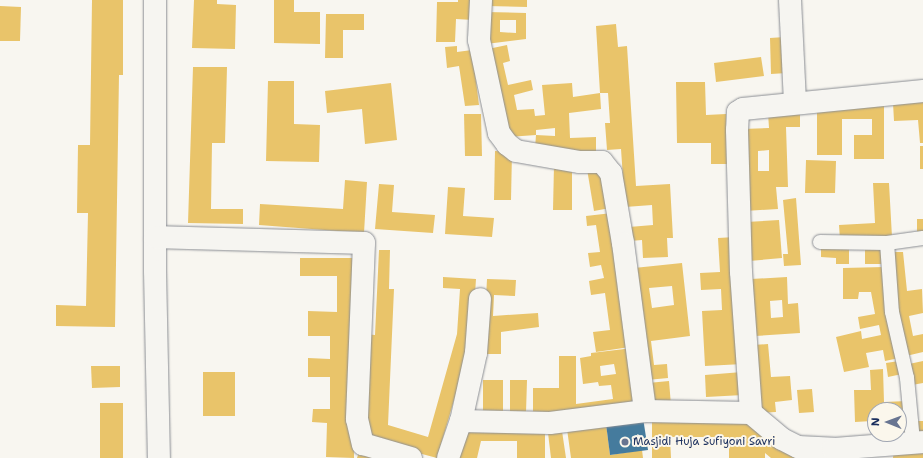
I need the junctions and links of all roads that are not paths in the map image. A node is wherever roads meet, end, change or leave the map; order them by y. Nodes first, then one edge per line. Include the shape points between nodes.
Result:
1 (155, 0) edge
2 (480, 0) edge
3 (790, 0) edge
4 (923, 91) edge
5 (795, 103) junction
6 (155, 237) junction
7 (923, 238) edge
8 (820, 242) dead end
9 (887, 243) junction
10 (480, 298) dead end
11 (645, 411) junction
12 (751, 413) junction
13 (461, 421) junction
14 (918, 442) edge
15 (159, 458) edge
16 (411, 458) edge
17 (448, 458) edge

1 - 6 street
2 - 11 street via 478,40 499,133 507,144 516,151 580,162 602,162 611,173
3 - 5 street
4 - 5 street
5 - 12 street via 738,112 741,272
6 - 15 street
6 - 16 street via 364,243 358,419 363,444
7 - 9 lane
8 - 9 lane
9 - 14 lane via 892,312
10 - 13 street via 476,353
11 - 12 street
11 - 13 street via 550,423
12 - 14 street via 782,439 798,447 833,449
13 - 17 street

